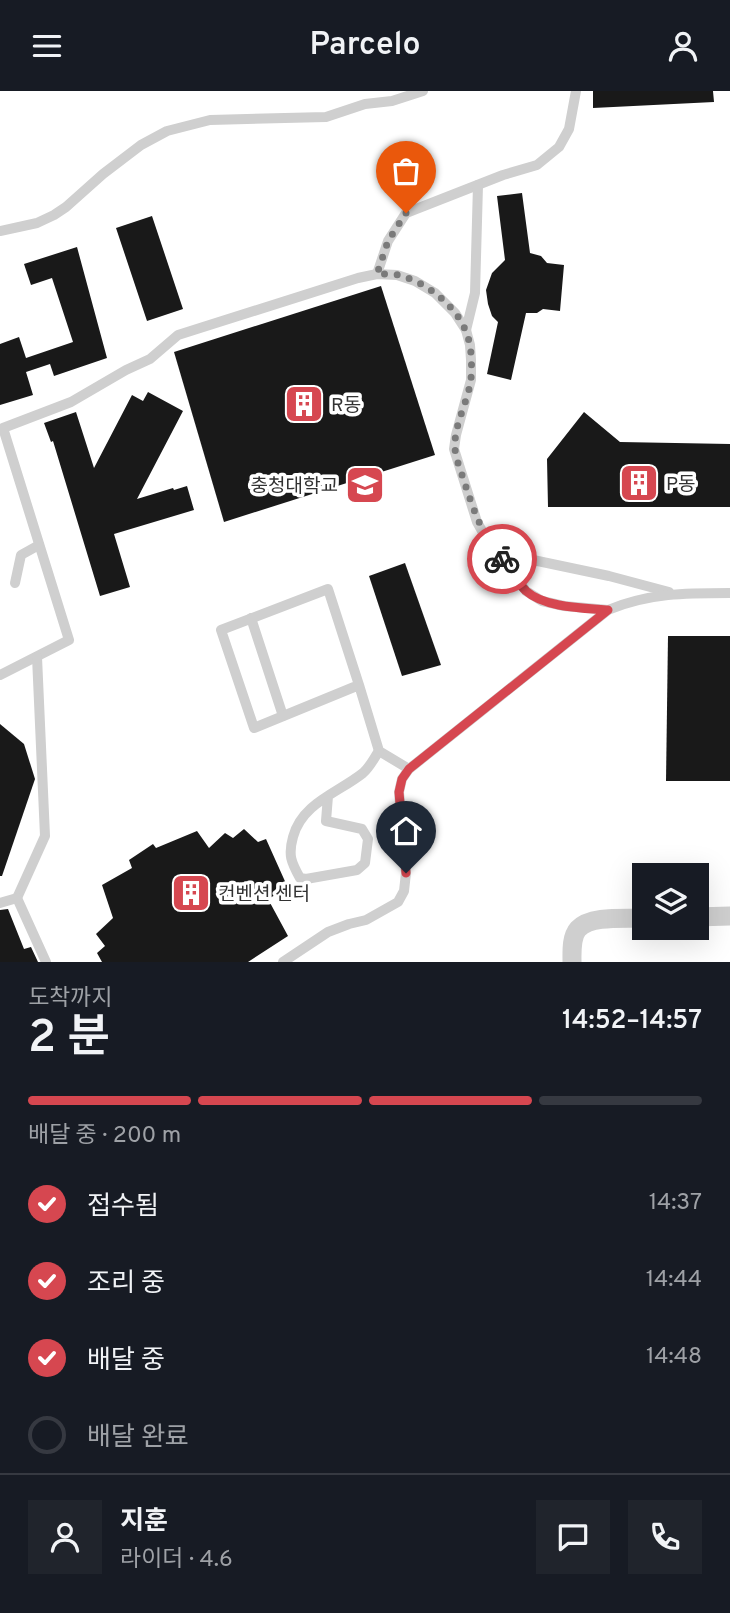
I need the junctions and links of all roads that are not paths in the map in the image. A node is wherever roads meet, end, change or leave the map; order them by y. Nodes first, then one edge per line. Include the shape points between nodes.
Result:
1 (423, 91) edge
2 (576, 91) edge
3 (478, 185) junction
4 (0, 231) edge
5 (377, 274) junction
6 (466, 330) junction
7 (39, 545) junction
8 (490, 545) junction
9 (529, 558) junction
10 (515, 576) junction
11 (15, 583) dead end
12 (674, 593) junction
13 (730, 593) edge
14 (608, 610) junction
15 (251, 618) junction
16 (37, 657) junction
17 (0, 675) edge
18 (359, 685) junction
19 (284, 716) junction
20 (379, 751) junction
21 (409, 769) junction
22 (328, 796) junction
23 (17, 898) junction
24 (0, 903) edge
25 (730, 916) edge
26 (709, 917) edge
27 (632, 918) edge
28 (46, 962) edge
29 (283, 962) edge
30 (572, 962) edge

1 - 4 lane via 326,117 210,120 167,131 103,174 60,211 37,223
2 - 3 lane via 569,129 559,147 537,165
3 - 5 lane via 406,213 388,241
3 - 6 lane via 475,293
5 - 6 lane via 397,275 435,293
5 - 7 lane via 178,335 150,359 71,402 3,428
6 - 8 lane via 471,380 454,449 477,522
7 - 11 lane via 20,555
7 - 16 lane via 69,641
8 - 9 lane
8 - 10 lane
9 - 10 lane via 517,565
9 - 12 lane
10 - 14 lane via 526,591 542,601
12 - 13 lane
12 - 14 lane via 628,601
14 - 21 lane
15 - 18 lane via 328,589
15 - 19 lane
15 - 19 lane via 221,629 254,728
16 - 17 lane
16 - 23 lane via 45,836
18 - 19 lane
18 - 20 lane
20 - 21 lane
20 - 22 lane via 365,771
21 - 29 lane via 399,792 406,873 398,902 366,920 328,932
22 - 22 lane via 296,824 291,861 300,878 357,870 365,863 368,839 362,829 326,821
23 - 24 lane
23 - 28 lane
25 - 26 street
27 - 30 street via 593,920 577,930

